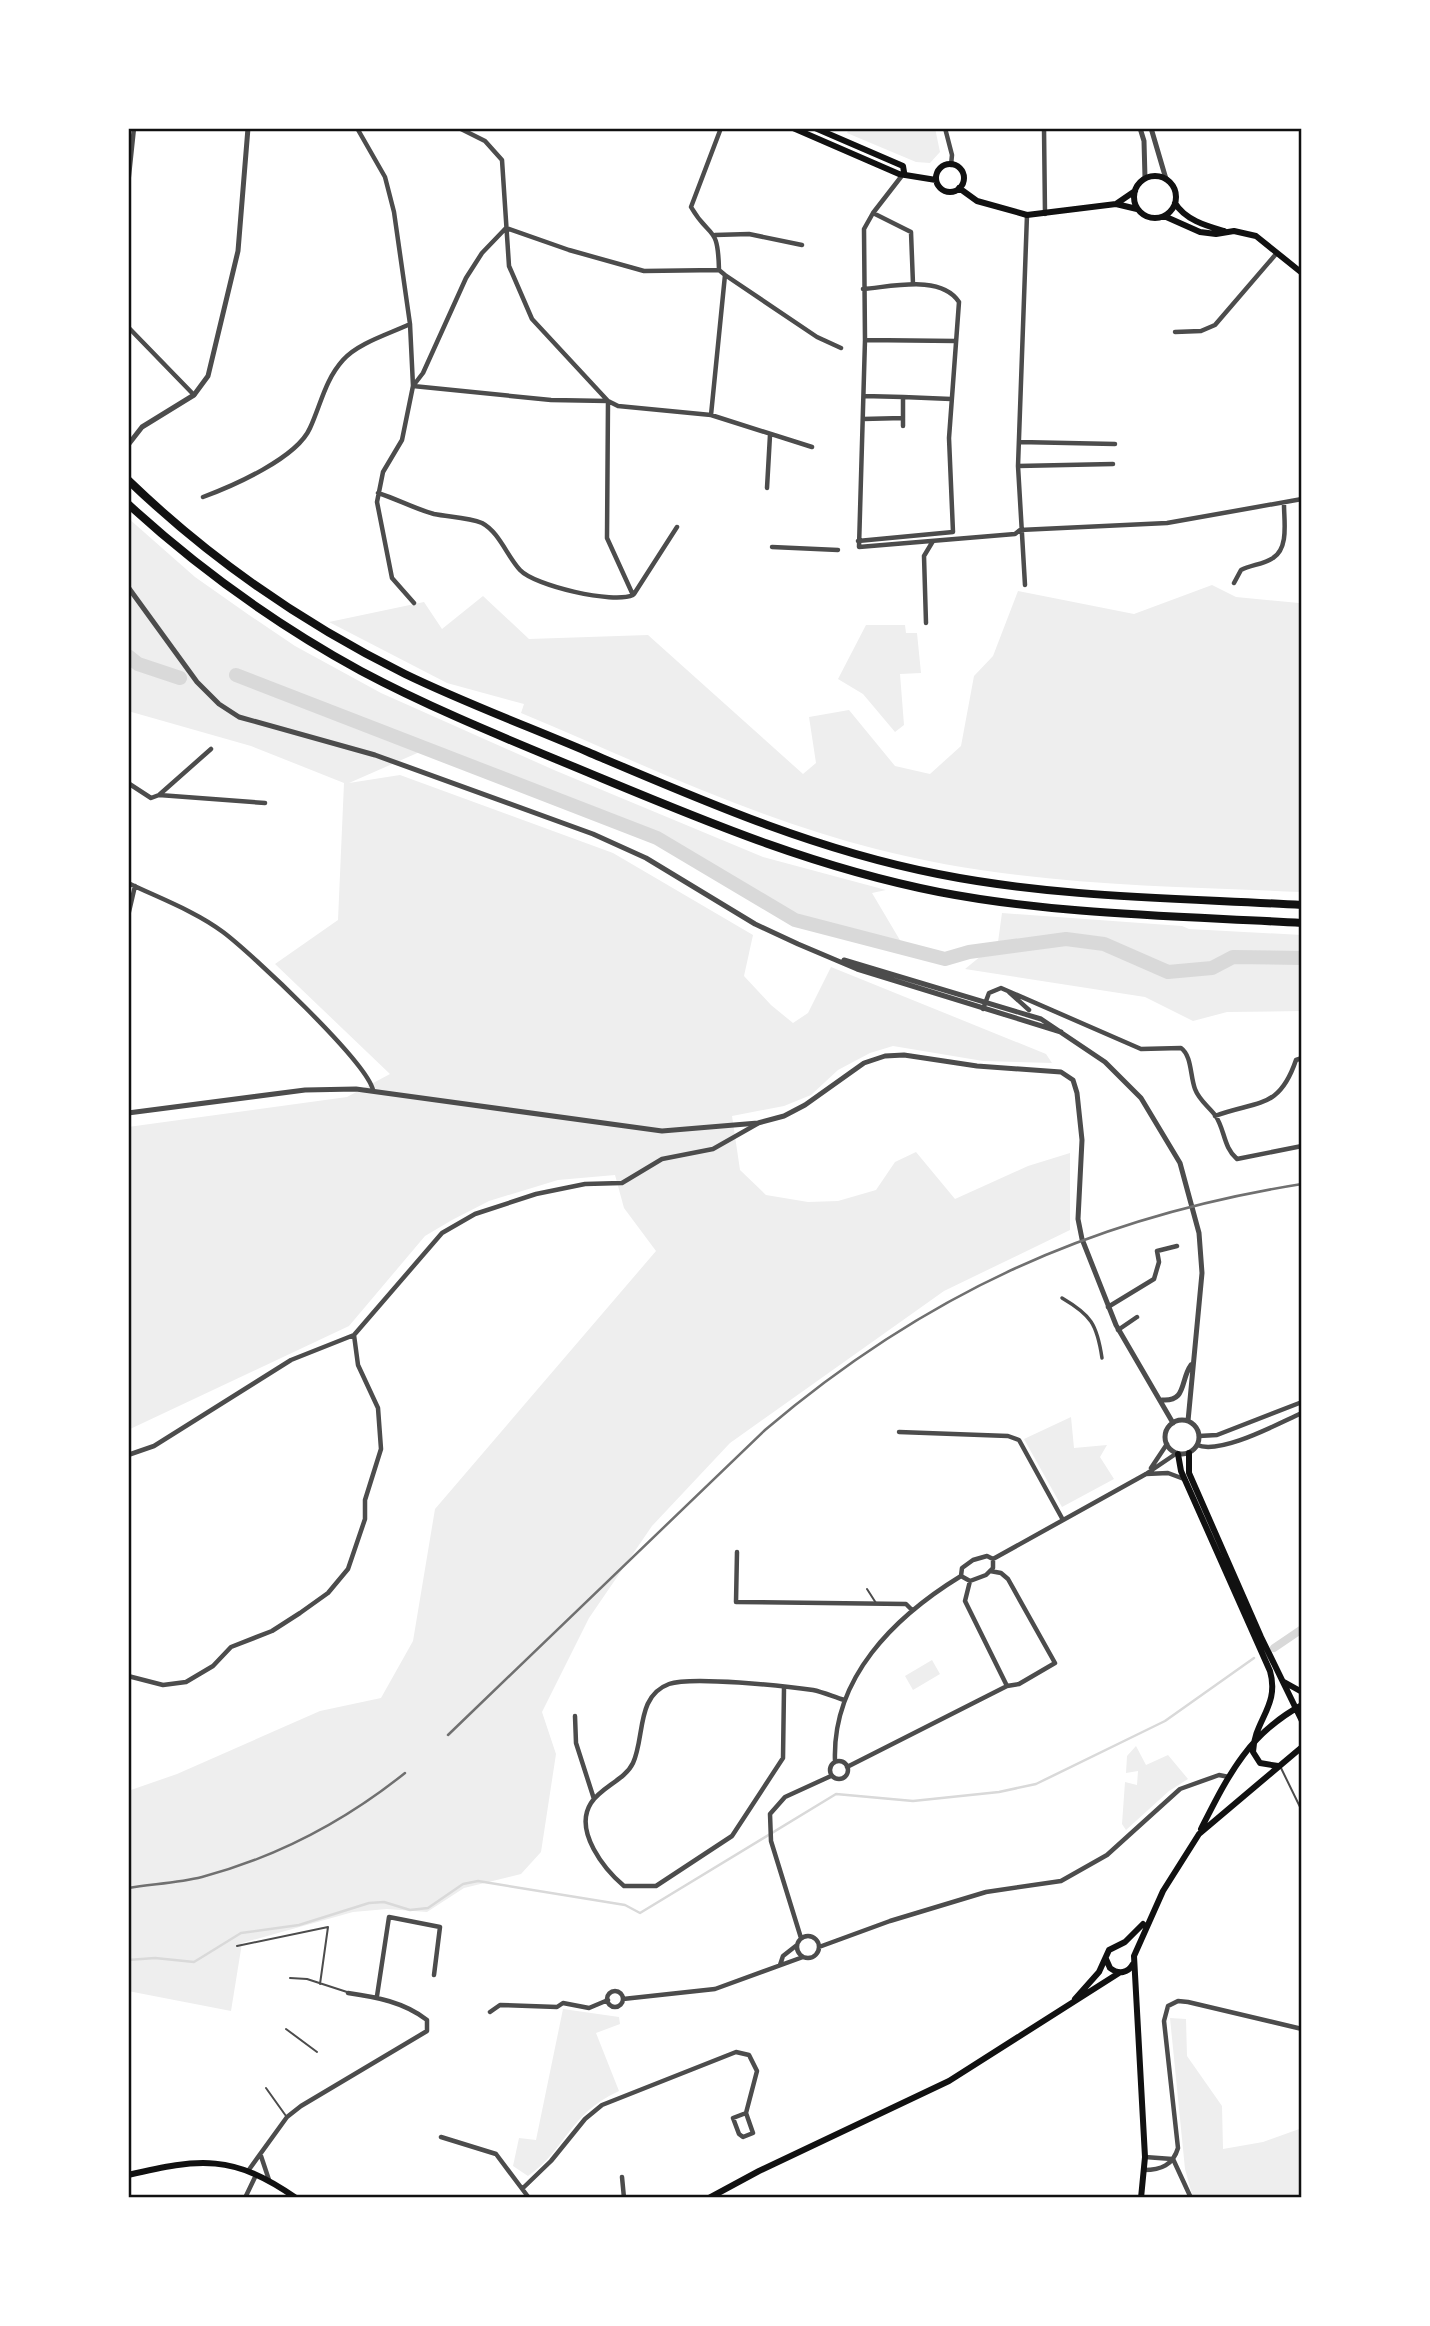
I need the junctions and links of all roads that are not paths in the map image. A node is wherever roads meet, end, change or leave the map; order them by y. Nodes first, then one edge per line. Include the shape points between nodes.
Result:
1 (134, 128) edge
2 (248, 128) edge
3 (357, 128) edge
4 (459, 128) edge
5 (721, 128) edge
6 (793, 128) edge
7 (815, 128) edge
8 (945, 128) edge
9 (1044, 128) edge
10 (1140, 128) edge
11 (1151, 128) edge
12 (951, 165) junction
13 (904, 172) junction
14 (1144, 178) junction
15 (1166, 179) junction
16 (936, 180) junction
17 (128, 185) edge
18 (959, 188) junction
19 (1135, 191) junction
20 (1175, 203) junction
21 (1116, 204) junction
22 (1137, 209) junction
23 (873, 213) junction
24 (1045, 214) junction
25 (1027, 215) junction
26 (1164, 216) junction
27 (506, 228) junction
28 (1226, 231) junction
29 (715, 234) junction
30 (802, 245) dead end
31 (1276, 254) junction
32 (719, 270) junction
33 (1302, 273) edge
34 (725, 275) junction
35 (913, 284) junction
36 (863, 289) junction
37 (410, 324) junction
38 (128, 327) edge
39 (1175, 332) dead end
40 (865, 340) junction
41 (956, 341) junction
42 (841, 348) dead end
43 (413, 386) junction
44 (194, 395) junction
45 (864, 396) junction
46 (904, 397) junction
47 (951, 399) junction
48 (608, 401) junction
49 (711, 415) junction
50 (904, 418) junction
51 (863, 419) junction
52 (903, 426) dead end
53 (771, 435) junction
54 (1018, 442) junction
55 (1115, 444) dead end
56 (128, 445) edge
57 (812, 447) dead end
58 (1114, 464) dead end
59 (1018, 466) junction
60 (130, 482) edge
61 (766, 488) dead end
62 (378, 493) junction
63 (203, 497) dead end
64 (1302, 499) edge
65 (128, 504) edge
66 (1284, 505) junction
67 (677, 527) dead end
68 (1020, 530) junction
69 (933, 541) junction
70 (859, 544) junction
71 (772, 547) dead end
72 (838, 550) dead end
73 (1234, 583) dead end
74 (1025, 585) dead end
75 (128, 587) edge
76 (633, 594) junction
77 (414, 603) dead end
78 (926, 623) dead end
79 (211, 749) dead end
80 (128, 783) edge
81 (159, 795) junction
82 (265, 803) dead end
83 (128, 883) edge
84 (135, 886) junction
85 (1302, 905) edge
86 (128, 916) edge
87 (1302, 923) edge
88 (839, 960) junction
89 (1005, 988) junction
90 (986, 1001) junction
91 (1041, 1004) junction
92 (983, 1009) junction
93 (1029, 1010) junction
94 (1032, 1016) junction
95 (1061, 1032) junction
96 (1302, 1058) edge
97 (373, 1090) junction
98 (128, 1113) edge
99 (1215, 1116) junction
100 (758, 1123) junction
101 (1302, 1146) edge
102 (1177, 1246) dead end
103 (1062, 1298) dead end
104 (1108, 1307) junction
105 (1137, 1318) dead end
106 (1118, 1330) junction
107 (354, 1335) junction
108 (1101, 1358) dead end
109 (1192, 1363) junction
110 (1162, 1400) junction
111 (1302, 1402) edge
112 (1302, 1413) edge
113 (1188, 1421) junction
114 (1173, 1423) junction
115 (899, 1432) dead end
116 (1199, 1436) junction
117 (1167, 1444) junction
118 (1198, 1445) junction
119 (1177, 1453) junction
120 (1189, 1453) junction
121 (128, 1455) edge
122 (1146, 1474) junction
123 (1184, 1479) junction
124 (1063, 1520) junction
125 (737, 1552) dead end
126 (993, 1559) junction
127 (990, 1572) junction
128 (961, 1576) junction
129 (970, 1581) junction
130 (867, 1589) dead end
131 (876, 1604) junction
132 (912, 1610) junction
133 (128, 1676) edge
134 (1282, 1681) junction
135 (1007, 1686) junction
136 (784, 1688) junction
137 (1302, 1692) edge
138 (844, 1700) junction
139 (1299, 1707) edge
140 (575, 1716) dead end
141 (1302, 1721) edge
142 (1255, 1737) junction
143 (1302, 1741) edge
144 (1302, 1747) edge
145 (1291, 1755) junction
146 (835, 1761) junction
147 (1278, 1766) junction
148 (847, 1767) junction
149 (831, 1776) junction
150 (1229, 1777) junction
151 (594, 1800) junction
152 (1302, 1811) edge
153 (1199, 1834) junction
154 (1147, 1920) junction
155 (801, 1938) junction
156 (797, 1945) junction
157 (1121, 1945) junction
158 (236, 1946) dead end
159 (819, 1947) junction
160 (803, 1957) junction
161 (1106, 1959) junction
162 (1133, 1959) junction
163 (780, 1965) junction
164 (1121, 1973) junction
165 (435, 1975) dead end
166 (290, 1978) dead end
167 (320, 1984) junction
168 (348, 1993) joint
169 (1135, 1993) junction
170 (377, 1996) junction
171 (623, 1999) junction
172 (608, 2000) junction
173 (1071, 2003) junction
174 (491, 2012) dead end
175 (286, 2029) dead end
176 (1302, 2029) edge
177 (317, 2052) dead end
178 (266, 2088) dead end
179 (746, 2113) junction
180 (287, 2117) junction
181 (440, 2137) dead end
182 (261, 2155) junction
183 (1145, 2157) junction
184 (1173, 2159) junction
185 (1144, 2170) junction
186 (248, 2171) junction
187 (257, 2174) junction
188 (128, 2175) edge
189 (622, 2178) dead end
190 (270, 2180) junction
191 (523, 2188) junction
192 (245, 2198) edge
193 (296, 2198) edge
194 (528, 2198) edge
195 (625, 2198) edge
196 (709, 2198) edge
197 (1141, 2198) edge
198 (1191, 2198) edge

1 - 17 street
2 - 44 street via 238,251 212,366
3 - 37 street via 385,177
4 - 27 street via 485,141 502,160
5 - 29 street via 691,207
6 - 13 main road via 888,170
7 - 13 main road via 904,166
8 - 12 street
9 - 24 street
10 - 14 street
11 - 15 street
12 - 16 main road via 940,169
12 - 18 main road via 963,174
13 - 16 main road
13 - 23 street
14 - 15 main road
14 - 19 main road
15 - 20 main road via 1175,189
16 - 18 main road via 947,192
18 - 25 main road via 977,201
19 - 21 main road
19 - 22 main road
20 - 26 main road
20 - 28 main road via 1196,221
21 - 22 main road
21 - 24 main road
22 - 26 main road via 1152,218
23 - 35 street via 911,232
23 - 36 street via 864,229
24 - 25 main road
25 - 54 street
26 - 28 main road via 1200,232
27 - 32 street via 644,271
27 - 43 street via 466,278
27 - 48 street via 514,280 532,319
28 - 31 main road via 1256,236
29 - 30 street via 749,234
29 - 32 street
31 - 33 main road
31 - 39 street via 1214,325 1201,331
32 - 34 street
34 - 42 street
34 - 49 street
35 - 36 street
35 - 41 street via 954,293 959,302
36 - 40 street
37 - 43 street
37 - 63 street via 345,357 329,378 309,431 282,459
38 - 44 street
40 - 41 street
40 - 45 street
41 - 47 street
43 - 48 street
43 - 62 street via 402,440 383,472
44 - 56 street via 142,427
45 - 46 street
45 - 51 street
46 - 47 street
46 - 50 street
47 - 70 street via 953,532
48 - 49 street via 618,406
48 - 76 street via 607,538
49 - 53 street
50 - 51 street
50 - 52 street
51 - 70 street
53 - 57 street
53 - 61 street
54 - 55 street
54 - 59 street
58 - 59 street
59 - 68 street
60 - 85 highway via 238,572 369,655 491,712 786,833 885,862 985,881
62 - 76 street via 416,508 482,523 530,577 573,592 620,598
62 - 77 street via 392,578
64 - 66 street
65 - 87 highway via 239,595 364,672 462,719 742,837 850,871 982,899
66 - 68 street via 1167,523
66 - 73 street via 1280,550 1270,560 1241,570
67 - 76 street
68 - 69 street
68 - 74 street
69 - 70 street
69 - 78 street via 924,556
71 - 72 street
75 - 88 street via 197,682 239,717 375,755 607,839 765,929
79 - 81 street
80 - 81 street via 150,798
81 - 82 street
83 - 84 street
84 - 86 street
84 - 97 street via 221,930 247,952 339,1043
88 - 90 street
88 - 92 street
89 - 90 street via 994,988
89 - 91 street
89 - 93 street
90 - 92 street
90 - 94 street
91 - 93 street via 1033,1003
91 - 99 street via 1141,1049 1174,1046 1185,1050 1195,1090
92 - 95 street
93 - 94 street
94 - 95 street
95 - 109 street via 1105,1062 1132,1088 1160,1125 1182,1168 1195,1214 1201,1264
96 - 99 street via 1276,1098
97 - 98 street via 305,1090
97 - 100 street via 649,1131
99 - 101 street via 1237,1159
100 - 104 street via 805,1105 864,1063 885,1056 1061,1072 1073,1080 1077,1093 1082,1140 1078,1219
100 - 107 street via 713,1149 663,1159 622,1183 573,1186 475,1214 442,1233
102 - 104 street via 1157,1251 1154,1279
103 - 108 street via 1091,1318 1099,1335
104 - 106 street
105 - 106 street
106 - 110 street
107 - 121 street via 290,1360 154,1446
107 - 133 street via 358,1365 378,1408 381,1449 348,1569 328,1593 300,1614 231,1647 213,1666 186,1682 163,1685
109 - 110 street via 1181,1395
109 - 113 street
110 - 114 street
111 - 116 street via 1217,1435
112 - 118 street via 1233,1442 1204,1448
113 - 114 street
113 - 116 street
114 - 117 street via 1167,1430
115 - 124 street via 1019,1440
116 - 118 street
117 - 119 street
117 - 122 street
118 - 120 street
119 - 120 street
119 - 122 street
119 - 123 main road
120 - 134 main road via 1189,1473
122 - 123 street
122 - 124 street
123 - 142 main road via 1272,1680 1272,1700
124 - 126 street
125 - 131 street via 736,1602
126 - 127 street
126 - 128 street via 973,1560 962,1568
127 - 129 street
127 - 135 street via 1008,1579 1055,1663
128 - 129 street
128 - 132 street
129 - 135 street via 965,1601
130 - 131 lane
131 - 132 street via 906,1604
132 - 138 street via 883,1637
134 - 137 main road
134 - 139 main road
135 - 148 street
136 - 138 street
136 - 151 street via 690,1682 671,1683 657,1690 646,1706 632,1767
136 - 151 street via 783,1758 732,1836 656,1886 624,1886 603,1862 586,1830
138 - 146 street via 836,1725
139 - 141 main road
139 - 142 main road
140 - 151 street via 576,1743
142 - 147 main road via 1255,1758
142 - 150 main road
143 - 145 main road
144 - 145 main road
145 - 147 main road
146 - 148 street
146 - 149 street
147 - 152 lane
147 - 153 main road
148 - 149 street via 844,1777
149 - 155 street via 799,1789 772,1808 771,1841
150 - 153 main road
150 - 159 street via 1219,1775 1180,1789 1107,1855 1061,1881 986,1892
153 - 154 main road
154 - 157 main road
154 - 162 main road
155 - 156 street
155 - 159 street via 813,1937
156 - 160 street
156 - 163 street via 783,1956
157 - 161 main road via 1109,1950
157 - 162 main road via 1128,1947
158 - 167 lane via 328,1927
159 - 160 street via 815,1955
160 - 163 street
161 - 164 main road via 1110,1968
161 - 173 main road
162 - 164 main road
162 - 169 main road
163 - 171 street via 715,1989
164 - 169 main road
164 - 173 main road
165 - 170 street via 440,1927 389,1917
166 - 167 lane
167 - 168 lane
168 - 170 street
169 - 183 main road
170 - 180 street via 416,2011 427,2020 427,2031
171 - 172 street via 616,1992
171 - 172 street via 616,2007
172 - 174 street via 589,2008 563,2003 557,2007 500,2006
173 - 196 main road via 949,2081
175 - 177 lane
176 - 184 street via 1188,2002 1168,2006 1164,2021 1178,2148
178 - 180 lane
179 - 179 street via 733,2118 743,2137 753,2133
179 - 191 street via 757,2071 749,2055 736,2052 602,2105
180 - 182 street
181 - 191 street via 496,2154
182 - 186 street
182 - 190 street
183 - 184 street
183 - 185 main road
184 - 185 street via 1162,2168
184 - 198 street
185 - 197 main road
186 - 187 main road
186 - 188 main road via 200,2161
187 - 190 main road
187 - 192 street
189 - 195 street
190 - 193 main road
191 - 194 street

